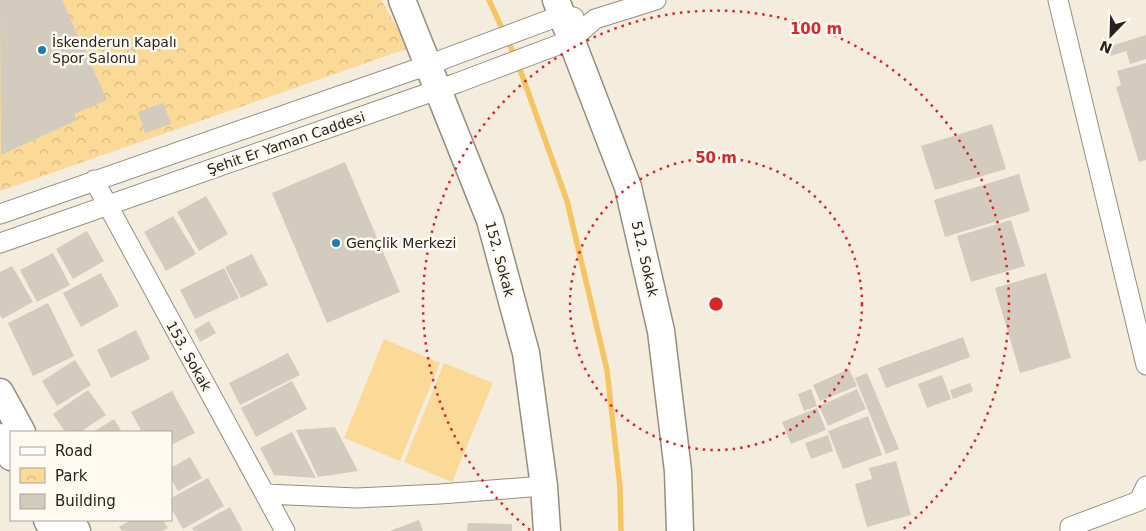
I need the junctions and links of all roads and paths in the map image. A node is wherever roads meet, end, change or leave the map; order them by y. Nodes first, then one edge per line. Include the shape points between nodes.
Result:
1 (402, 0) edge
2 (656, 0) edge
3 (1058, 0) edge
4 (554, 12) edge
5 (595, 19) junction
6 (563, 43) junction
7 (438, 61) junction
8 (448, 86) junction
9 (94, 180) junction
10 (108, 206) junction
11 (0, 214) edge
12 (0, 243) edge
13 (1146, 365) edge
14 (0, 392) edge
15 (21, 431) edge
16 (0, 436) edge
17 (10, 454) edge
18 (544, 486) junction
19 (1146, 486) edge
20 (265, 494) junction
21 (284, 531) edge
22 (547, 531) edge
23 (680, 531) edge
24 (1070, 531) edge

1 - 7 street, 152. Sokak
2 - 5 street
3 - 13 street
4 - 5 street
4 - 6 street, 512. Sokak
4 - 7 street, Şehit Er Yaman Caddesi
5 - 6 street
6 - 8 street, Şehit Er Yaman Caddesi
6 - 23 street, 512. Sokak via 628,187 661,331 678,471
7 - 8 street, 152. Sokak
7 - 9 street, Şehit Er Yaman Caddesi
8 - 10 street, Şehit Er Yaman Caddesi
8 - 18 street, 152. Sokak via 490,220 526,353
9 - 10 street, 153. Sokak
9 - 11 street, Şehit Er Yaman Caddesi
10 - 12 street, Şehit Er Yaman Caddesi
10 - 20 street, 153. Sokak
14 - 15 street
16 - 17 street
18 - 20 street via 357,498
18 - 22 street, 152. Sokak
19 - 24 street via 1139,501 1070,527
20 - 21 street, 153. Sokak

